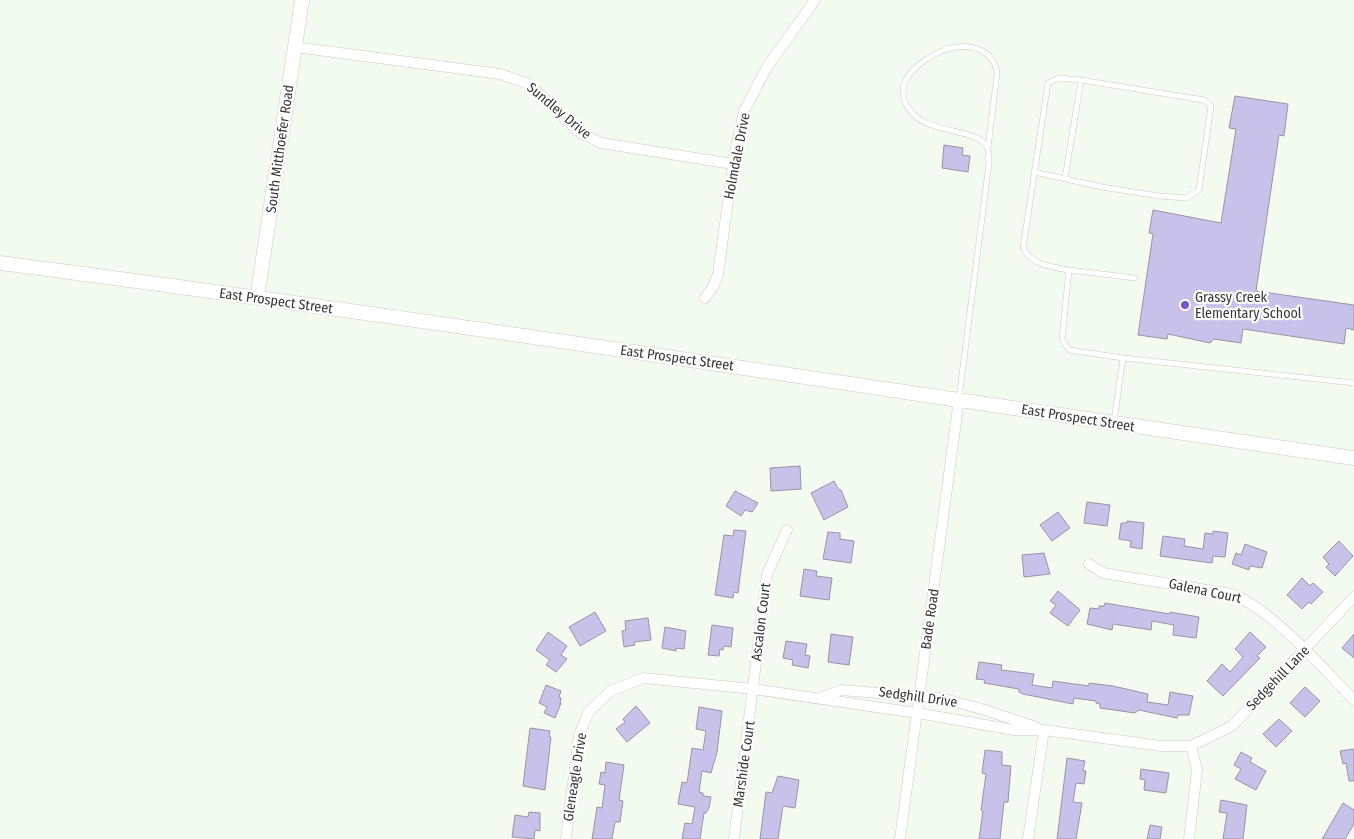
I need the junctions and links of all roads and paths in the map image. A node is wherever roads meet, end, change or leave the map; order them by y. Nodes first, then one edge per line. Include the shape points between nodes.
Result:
1 (302, 0) edge
2 (815, 0) edge
3 (295, 46) junction
4 (1081, 80) junction
5 (988, 148) junction
6 (733, 164) junction
7 (1034, 172) junction
8 (1066, 178) junction
9 (0, 263) edge
10 (1069, 270) junction
11 (1135, 278) dead end
12 (258, 298) junction
13 (705, 298) dead end
14 (1123, 358) junction
15 (1354, 382) edge
16 (959, 398) junction
17 (1114, 424) junction
18 (1354, 458) edge
19 (787, 530) dead end
20 (1089, 564) dead end
21 (1354, 597) edge
22 (1305, 650) junction
23 (753, 689) junction
24 (920, 696) junction
25 (820, 698) junction
26 (1354, 700) edge
27 (917, 713) junction
28 (1044, 730) junction
29 (1192, 746) junction
30 (566, 839) edge
31 (734, 839) edge
32 (900, 839) edge
33 (1028, 839) edge
34 (1189, 839) edge

1 - 3 street, South Mitthoefer Road
2 - 6 street, Holmdale Drive via 749,98
3 - 6 street, Sundley Drive via 500,74 529,84 580,132 601,143
3 - 12 street, South Mitthoefer Road
4 - 7 lane via 1058,78 1048,83
4 - 8 lane
4 - 8 lane via 1204,100 1211,106 1199,190 1186,198 1159,196
5 - 5 lane via 978,138 930,125 914,116 903,98 904,85 912,72 948,48 966,46 987,53 996,66
5 - 16 lane via 989,164
6 - 13 street, Holmdale Drive via 718,274
7 - 8 lane
7 - 10 lane via 1023,248 1028,258 1046,266
9 - 12 street, East Prospect Street
10 - 11 lane
10 - 14 lane via 1062,339 1069,350
12 - 16 street, East Prospect Street
14 - 15 lane
14 - 17 lane
16 - 17 street, East Prospect Street
16 - 24 street, Bade Road
17 - 18 street, East Prospect Street
19 - 23 street, Ascalon Court via 767,574
20 - 22 street, Galena Court via 1103,573 1232,594 1248,600
21 - 22 street, Sedgehill Lane
22 - 26 street, Galena Court
22 - 29 street, Sedgehill Lane via 1232,726
23 - 25 street, Sedghill Drive
23 - 30 street, Gleneagle Drive via 643,678 610,691 589,711 579,735
23 - 31 street, Marshide Court
24 - 25 street, Sedghill Drive via 841,690
24 - 27 street, Bade Road
24 - 28 street, Sedghill Drive via 950,700
25 - 27 street, Sedghill Drive
27 - 28 street, Sedghill Drive via 1014,730
27 - 32 street, Bade Road
28 - 29 street, Sedghill Drive via 1161,746
28 - 33 street
29 - 34 street via 1198,770

